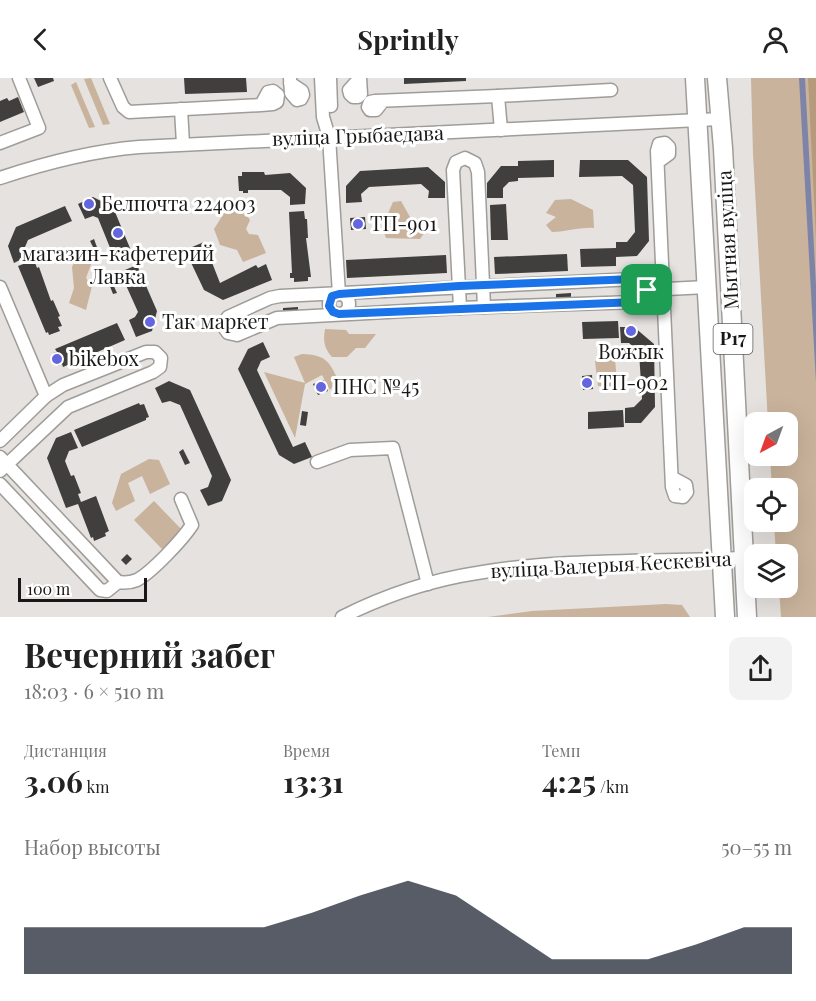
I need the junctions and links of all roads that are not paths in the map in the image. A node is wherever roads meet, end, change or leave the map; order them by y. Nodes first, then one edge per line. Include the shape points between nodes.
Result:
1 (19, 78) edge
2 (110, 78) edge
3 (321, 78) edge
4 (330, 78) edge
5 (695, 78) edge
6 (717, 78) edge
7 (612, 90) dead end
8 (498, 96) junction
9 (383, 100) dead end
10 (261, 105) dead end
11 (182, 109) junction
12 (720, 119) junction
13 (698, 121) junction
14 (501, 130) junction
15 (329, 137) junction
16 (0, 143) edge
17 (183, 144) junction
18 (658, 162) dead end
19 (0, 178) edge
20 (482, 285) junction
21 (459, 286) junction
22 (0, 287) edge
23 (707, 287) junction
24 (647, 290) junction
25 (662, 290) junction
26 (339, 294) junction
27 (484, 307) junction
28 (460, 308) junction
29 (339, 314) junction
30 (46, 396) junction
31 (0, 441) edge
32 (317, 462) dead end
33 (2, 464) edge
34 (673, 478) dead end
35 (0, 484) edge
36 (181, 499) dead end
37 (743, 558) junction
38 (723, 559) junction
39 (118, 582) junction
40 (429, 584) junction
41 (342, 617) edge
42 (725, 617) edge
43 (747, 617) edge

1 - 16 street via 39,128
2 - 11 street via 126,111
3 - 15 street via 323,117
4 - 15 street
5 - 13 highway, Мытная вуліца / Р17
6 - 12 highway, Мытная вуліца / Р17
7 - 8 street
8 - 9 street
8 - 14 street
10 - 11 street
11 - 17 street
12 - 13 street, вуліца Грыбаедава
12 - 37 highway, Мытная вуліца / Р17
13 - 14 street, вуліца Грыбаедава
13 - 23 highway, Мытная вуліца / Р17
14 - 15 street, вуліца Грыбаедава
15 - 17 street, вуліца Грыбаедава
15 - 26 street
17 - 19 street, вуліца Грыбаедава via 110,149
18 - 25 street
20 - 21 street
20 - 21 street via 478,172 474,163 465,158 456,162 453,170
20 - 24 street via 635,279
20 - 27 street
21 - 26 street
21 - 28 street
22 - 30 street
23 - 25 street
23 - 38 highway, Мытная вуліца / Р17
24 - 25 street
24 - 27 street via 636,302
25 - 34 street
26 - 29 street via 332,296 329,306
26 - 29 street via 270,298 228,317 223,326 228,333 237,335 277,318
27 - 28 street
28 - 29 street
30 - 31 street
30 - 33 street via 63,385 146,352 161,358 160,367 153,372 68,407
32 - 40 street via 350,450 393,448
33 - 39 street
35 - 39 street via 100,590 107,591
36 - 39 street via 192,525 184,536 142,577
37 - 38 street, вуліца Валерыя Кескевіча
37 - 43 highway, Мытная вуліца / Р17
38 - 40 street, вуліца Валерыя Кескевіча via 512,568
38 - 42 highway, Мытная вуліца / Р17
40 - 41 street, вуліца Валерыя Кескевіча

